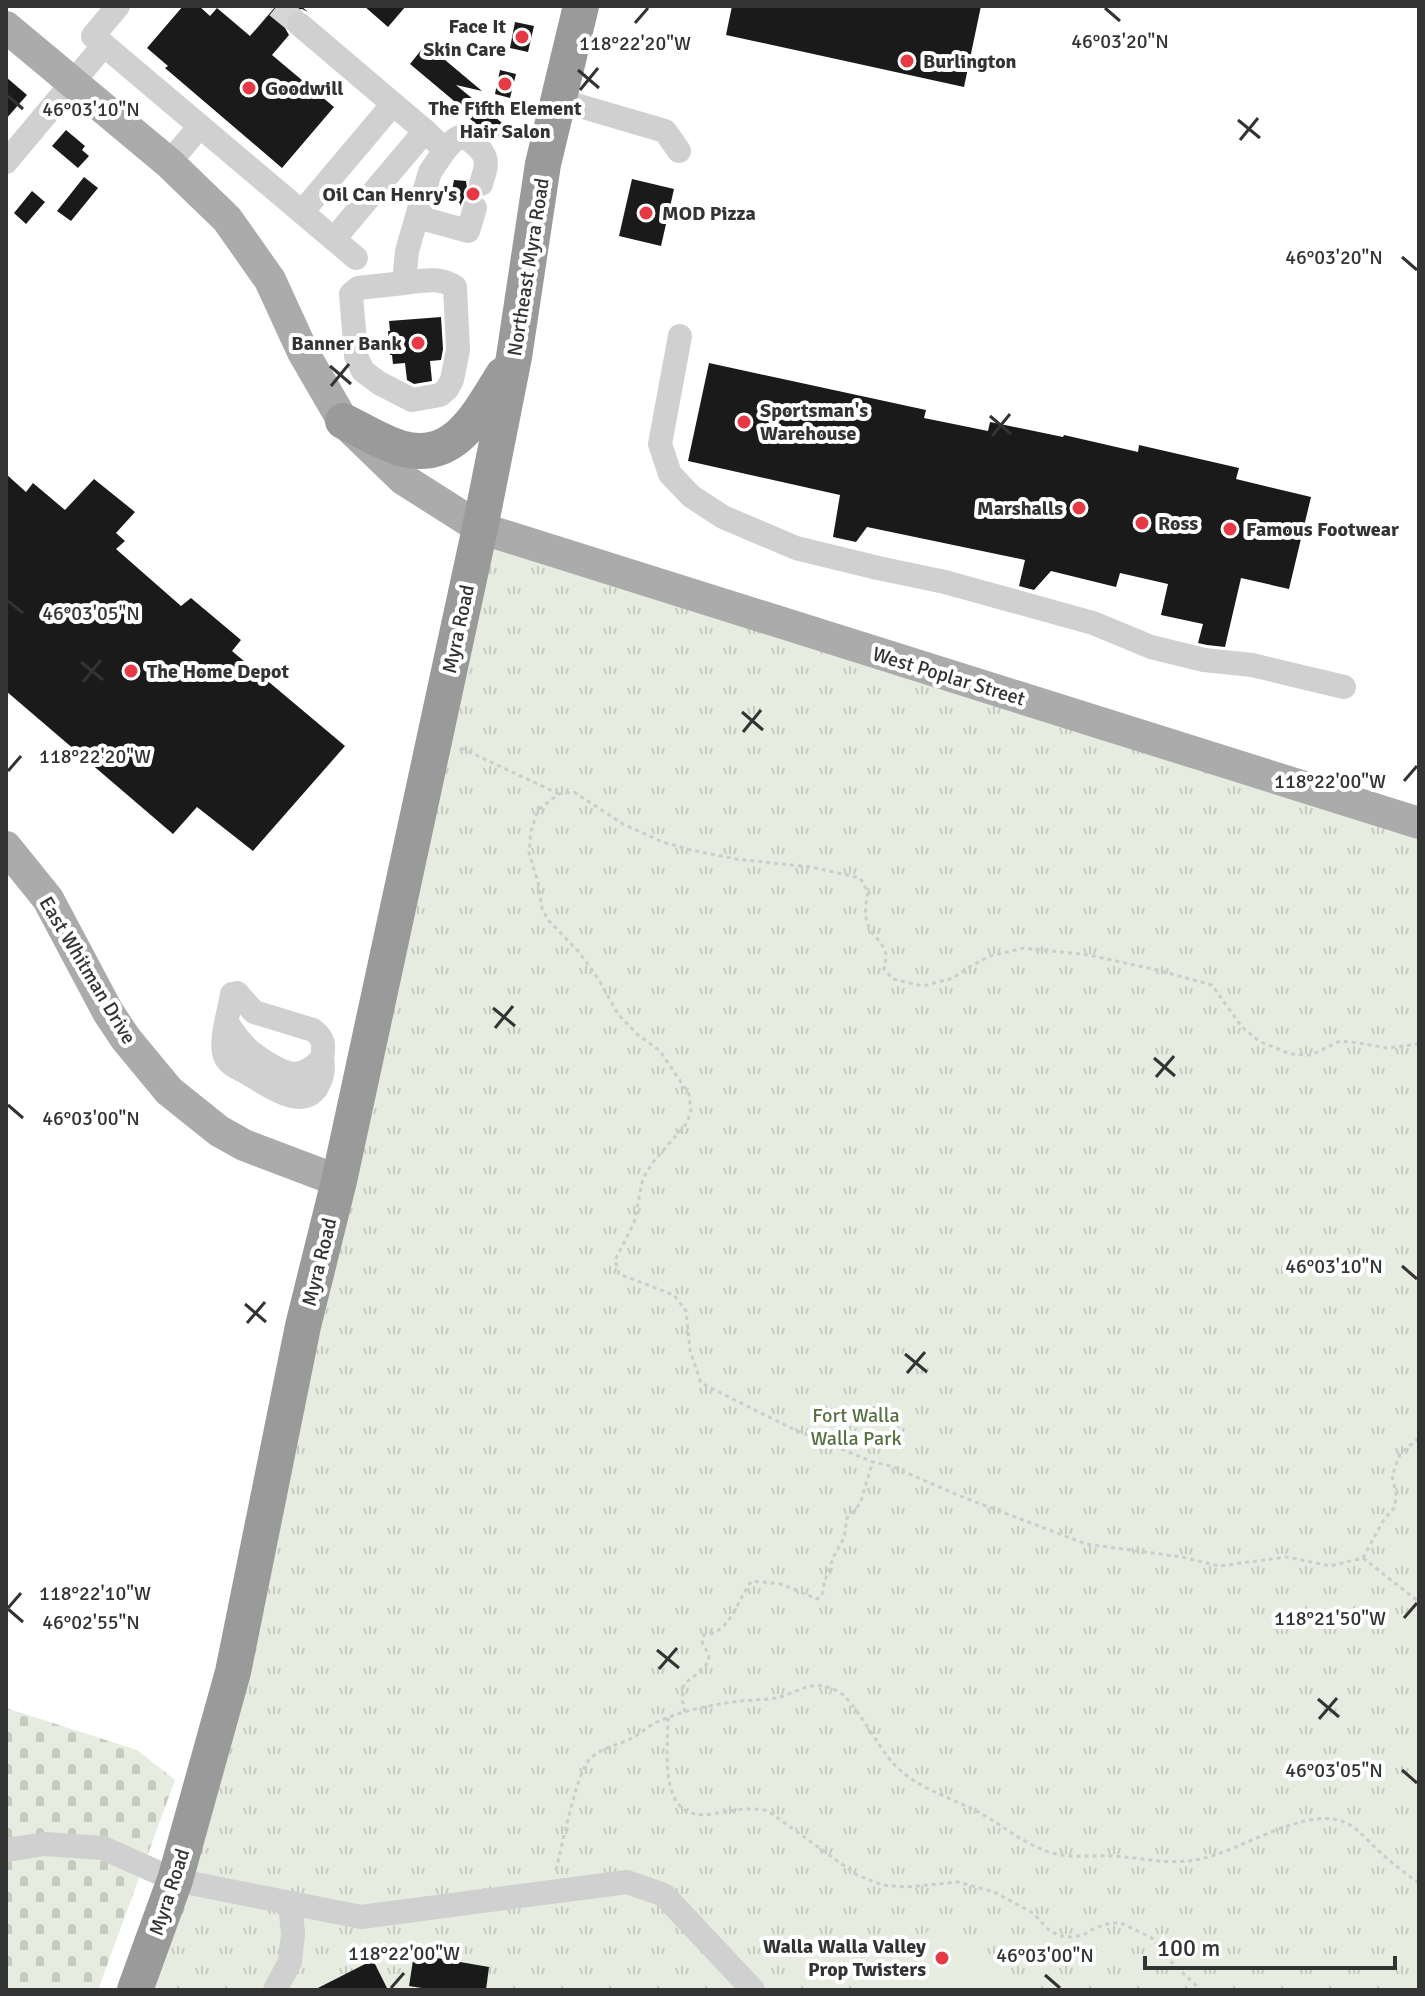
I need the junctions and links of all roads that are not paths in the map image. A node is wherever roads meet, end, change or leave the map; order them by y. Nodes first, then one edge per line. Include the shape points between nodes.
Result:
1 (118, 6) edge
2 (581, 6) edge
3 (299, 24) tunnel mouth
4 (6, 27) edge
5 (104, 45) junction
6 (72, 82) junction
7 (387, 100) junction
8 (559, 100) junction
9 (200, 126) junction
10 (425, 131) junction
11 (445, 150) junction
12 (679, 151) dead end
13 (8, 155) edge
14 (169, 163) junction
15 (481, 184) dead end
16 (296, 207) junction
17 (475, 208) dead end
18 (417, 217) junction
19 (334, 239) junction
20 (356, 258) dead end
21 (404, 283) junction
22 (680, 336) dead end
23 (514, 357) junction
24 (343, 421) junction
25 (480, 528) junction
26 (1344, 687) dead end
27 (1419, 823) edge
28 (6, 847) edge
29 (322, 1059) joint
30 (339, 1181) junction
31 (6, 1850) edge
32 (175, 1880) junction
33 (290, 1903) junction
34 (135, 1990) edge
35 (275, 1990) edge
36 (753, 1990) edge

1 - 5 street via 93,36
2 - 8 highway, Northeast Myra Road
3 - 7 street
4 - 6 main road, West Poplar Street
5 - 6 street
5 - 9 street
6 - 13 street
6 - 14 main road, West Poplar Street
7 - 10 street
7 - 16 street
8 - 12 street via 665,131
8 - 23 highway, Northeast Myra Road via 543,164
9 - 14 street
9 - 16 street
10 - 11 street
10 - 19 street
11 - 15 street via 462,137 483,152
11 - 18 street via 430,172
14 - 24 main road, West Poplar Street via 227,219 270,280
16 - 19 street
17 - 18 street via 468,231
18 - 21 street
19 - 20 street
21 - 21 street via 358,288 351,294 356,356 363,371 392,391 412,400 440,395 452,380 458,350 455,287 439,280
22 - 26 street via 660,444 670,474 723,517 796,548 1093,623 1151,647
23 - 24 highway via 470,427 448,445 409,450
23 - 25 highway, Northeast Myra Road
24 - 25 main road, West Poplar Street via 403,479
25 - 27 main road, West Poplar Street
25 - 30 highway, Myra Road
28 - 30 main road, East Whitman Drive via 48,899 126,1039 169,1091 244,1145
29 - 29 street via 320,1035 254,1012 235,994 222,1047 228,1061 295,1097 315,1092 324,1069
30 - 32 highway, Myra Road via 303,1326 233,1672
31 - 32 street via 45,1844 103,1848
32 - 33 street
32 - 34 highway, Myra Road
33 - 35 street via 290,1962
33 - 36 street via 361,1917 627,1882 664,1895

